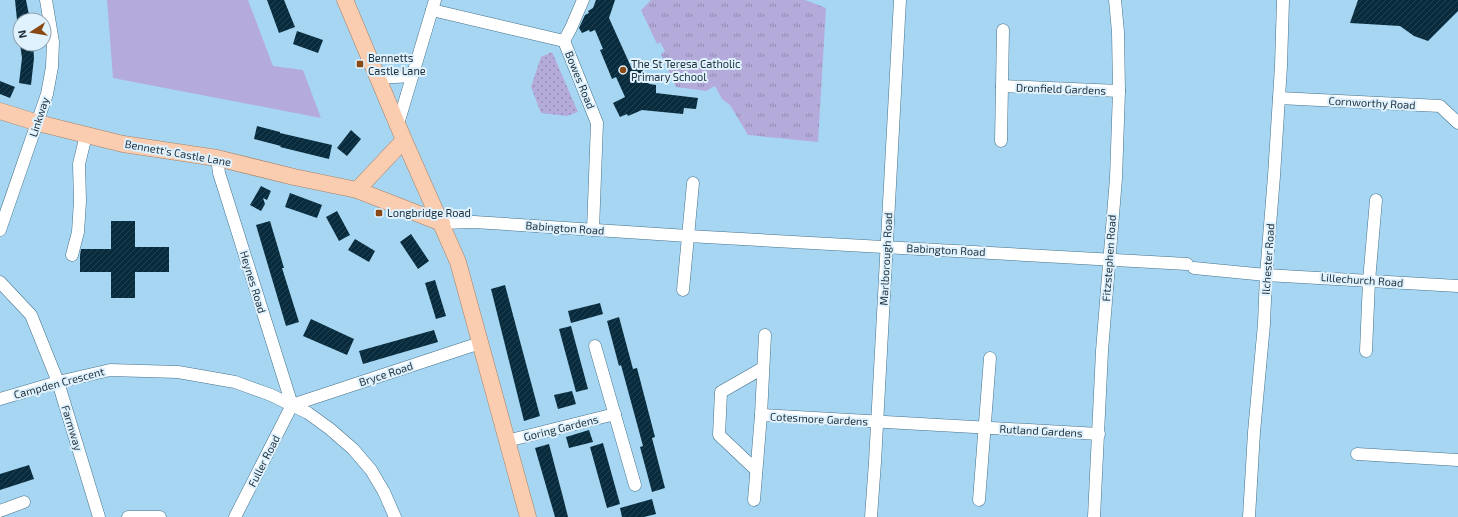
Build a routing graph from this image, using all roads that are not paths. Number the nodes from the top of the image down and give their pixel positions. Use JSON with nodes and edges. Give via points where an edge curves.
{"nodes":[{"id":1,"x":46,"y":0,"type":"edge"},
{"id":2,"x":345,"y":0,"type":"edge"},
{"id":3,"x":583,"y":0,"type":"edge"},
{"id":4,"x":900,"y":0,"type":"edge"},
{"id":5,"x":1115,"y":0,"type":"edge"},
{"id":6,"x":1283,"y":0,"type":"edge"},
{"id":7,"x":433,"y":5,"type":"edge"},
{"id":8,"x":1003,"y":30,"type":"dead end"},
{"id":9,"x":564,"y":41,"type":"junction"},
{"id":10,"x":412,"y":76,"type":"junction"},
{"id":11,"x":378,"y":78,"type":"junction"},
{"id":12,"x":1002,"y":86,"type":"junction"},
{"id":13,"x":1119,"y":91,"type":"junction"},
{"id":14,"x":1279,"y":98,"type":"junction"},
{"id":15,"x":0,"y":111,"type":"edge"},
{"id":16,"x":38,"y":122,"type":"junction"},
{"id":17,"x":1458,"y":123,"type":"edge"},
{"id":18,"x":398,"y":124,"type":"junction"},
{"id":19,"x":86,"y":135,"type":"junction"},
{"id":20,"x":404,"y":140,"type":"junction"},
{"id":21,"x":1001,"y":141,"type":"dead end"},
{"id":22,"x":217,"y":158,"type":"junction"},
{"id":23,"x":693,"y":183,"type":"dead end"},
{"id":24,"x":357,"y":190,"type":"junction"},
{"id":25,"x":1376,"y":200,"type":"dead end"},
{"id":26,"x":442,"y":223,"type":"junction"},
{"id":27,"x":0,"y":230,"type":"edge"},
{"id":28,"x":593,"y":230,"type":"junction"},
{"id":29,"x":688,"y":236,"type":"junction"},
{"id":30,"x":886,"y":247,"type":"junction"},
{"id":31,"x":72,"y":255,"type":"dead end"},
{"id":32,"x":1109,"y":259,"type":"junction"},
{"id":33,"x":1190,"y":266,"type":"joint"},
{"id":34,"x":1266,"y":275,"type":"junction"},
{"id":35,"x":1370,"y":281,"type":"junction"},
{"id":36,"x":0,"y":282,"type":"edge"},
{"id":37,"x":1458,"y":286,"type":"edge"},
{"id":38,"x":683,"y":290,"type":"dead end"},
{"id":39,"x":765,"y":335,"type":"dead end"},
{"id":40,"x":480,"y":343,"type":"junction"},
{"id":41,"x":595,"y":346,"type":"dead end"},
{"id":42,"x":1366,"y":351,"type":"dead end"},
{"id":43,"x":990,"y":358,"type":"dead end"},
{"id":44,"x":763,"y":368,"type":"junction"},
{"id":45,"x":58,"y":382,"type":"junction"},
{"id":46,"x":0,"y":398,"type":"edge"},
{"id":47,"x":292,"y":405,"type":"junction"},
{"id":48,"x":615,"y":414,"type":"junction"},
{"id":49,"x":761,"y":415,"type":"junction"},
{"id":50,"x":878,"y":422,"type":"junction"},
{"id":51,"x":984,"y":428,"type":"junction"},
{"id":52,"x":1098,"y":434,"type":"junction"},
{"id":53,"x":507,"y":441,"type":"junction"},
{"id":54,"x":1357,"y":454,"type":"dead end"},
{"id":55,"x":1458,"y":460,"type":"edge"},
{"id":56,"x":756,"y":470,"type":"junction"},
{"id":57,"x":635,"y":485,"type":"dead end"},
{"id":58,"x":754,"y":500,"type":"dead end"},
{"id":59,"x":979,"y":500,"type":"dead end"},
{"id":60,"x":24,"y":502,"type":"dead end"},
{"id":61,"x":0,"y":511,"type":"edge"},
{"id":62,"x":99,"y":517,"type":"edge"},
{"id":63,"x":128,"y":517,"type":"edge"},
{"id":64,"x":160,"y":517,"type":"edge"},
{"id":65,"x":235,"y":517,"type":"edge"},
{"id":66,"x":395,"y":517,"type":"edge"},
{"id":67,"x":528,"y":517,"type":"edge"},
{"id":68,"x":871,"y":517,"type":"edge"},
{"id":69,"x":1094,"y":517,"type":"edge"},
{"id":70,"x":1249,"y":517,"type":"edge"}],
"edges":[{"from":1,"to":16,"type":"street","name":"Linkway","via":[[53,42],[52,67]]},
{"from":2,"to":11,"type":"main road"},
{"from":3,"to":9,"type":"street"},
{"from":4,"to":30,"type":"street","name":"Marlborough Road"},
{"from":5,"to":13,"type":"street","name":"Fitzstephen Road"},
{"from":6,"to":14,"type":"street","name":"Ilchester Road"},
{"from":7,"to":9,"type":"street","name":"Bowes Road"},
{"from":7,"to":10,"type":"street"},
{"from":8,"to":12,"type":"street","name":"Dronfield Gardens"},
{"from":9,"to":28,"type":"street","name":"Bowes Road","via":[[597,123]]},
{"from":10,"to":11,"type":"street"},
{"from":10,"to":18,"type":"street"},
{"from":11,"to":18,"type":"main road"},
{"from":12,"to":13,"type":"street","name":"Dronfield Gardens"},
{"from":12,"to":21,"type":"street","name":"Dronfield Gardens"},
{"from":13,"to":32,"type":"street","name":"Fitzstephen Road","via":[[1116,178]]},
{"from":14,"to":17,"type":"street","name":"Cornworthy Road","via":[[1440,106]]},
{"from":14,"to":34,"type":"street","name":"Ilchester Road"},
{"from":15,"to":16,"type":"main road","name":"Bennett's Castle Lane"},
{"from":16,"to":19,"type":"main road","name":"Bennett's Castle Lane"},
{"from":16,"to":27,"type":"street","name":"Linkway"},
{"from":18,"to":20,"type":"main road"},
{"from":19,"to":22,"type":"main road","name":"Bennett's Castle Lane","via":[[123,144]]},
{"from":19,"to":31,"type":"street","via":[[79,164],[78,232]]},
{"from":20,"to":24,"type":"main road"},
{"from":20,"to":26,"type":"main road"},
{"from":22,"to":24,"type":"main road","name":"Bennett's Castle Lane"},
{"from":22,"to":47,"type":"street","name":"Heynes Road","via":[[219,174]]},
{"from":23,"to":29,"type":"street"},
{"from":24,"to":26,"type":"main road","name":"Bennett's Castle Lane"},
{"from":25,"to":35,"type":"street"},
{"from":26,"to":28,"type":"street","name":"Babington Road","via":[[474,222]]},
{"from":26,"to":40,"type":"main road","via":[[458,262]]},
{"from":28,"to":29,"type":"street","name":"Babington Road"},
{"from":29,"to":30,"type":"street","name":"Babington Road"},
{"from":29,"to":38,"type":"street"},
{"from":30,"to":32,"type":"street","name":"Babington Road"},
{"from":30,"to":50,"type":"street","name":"Marlborough Road"},
{"from":32,"to":33,"type":"street","name":"Babington Road"},
{"from":32,"to":52,"type":"street","name":"Fitzstephen Road"},
{"from":33,"to":34,"type":"street","name":"Lillechurch Road"},
{"from":34,"to":35,"type":"street","name":"Lillechurch Road"},
{"from":34,"to":70,"type":"street","name":"Ilchester Road"},
{"from":35,"to":37,"type":"street","name":"Lillechurch Road"},
{"from":35,"to":42,"type":"street"},
{"from":36,"to":45,"type":"street","name":"Farmway","via":[[31,316]]},
{"from":39,"to":44,"type":"street","name":"Cotesmore Gardens"},
{"from":40,"to":47,"type":"street","name":"Bryce Road"},
{"from":40,"to":53,"type":"main road"},
{"from":41,"to":48,"type":"street"},
{"from":43,"to":51,"type":"street","name":"Rutland Gardens"},
{"from":44,"to":49,"type":"street","name":"Cotesmore Gardens"},
{"from":44,"to":56,"type":"street","via":[[721,392],[719,434]]},
{"from":45,"to":46,"type":"street","name":"Campden Crescent"},
{"from":45,"to":47,"type":"street","name":"Campden Crescent","via":[[110,370],[178,372],[235,382]]},
{"from":45,"to":62,"type":"street","name":"Farmway"},
{"from":47,"to":65,"type":"street","name":"Fuller Road"},
{"from":47,"to":66,"type":"street","name":"Campden Crescent","via":[[325,425],[353,449],[371,470]]},
{"from":48,"to":53,"type":"street","name":"Goring Gardens"},
{"from":48,"to":57,"type":"street"},
{"from":49,"to":50,"type":"street","name":"Cotesmore Gardens"},
{"from":49,"to":56,"type":"street","name":"Cotesmore Gardens"},
{"from":50,"to":51,"type":"street","name":"Rutland Gardens"},
{"from":50,"to":68,"type":"street","name":"Marlborough Road"},
{"from":51,"to":52,"type":"street","name":"Rutland Gardens"},
{"from":51,"to":59,"type":"street","name":"Rutland Gardens"},
{"from":52,"to":69,"type":"street","name":"Fitzstephen Road"},
{"from":53,"to":67,"type":"main road"},
{"from":54,"to":55,"type":"street"},
{"from":56,"to":58,"type":"street","name":"Cotesmore Gardens"},
{"from":60,"to":61,"type":"street"},
{"from":63,"to":64,"type":"street"}]}
